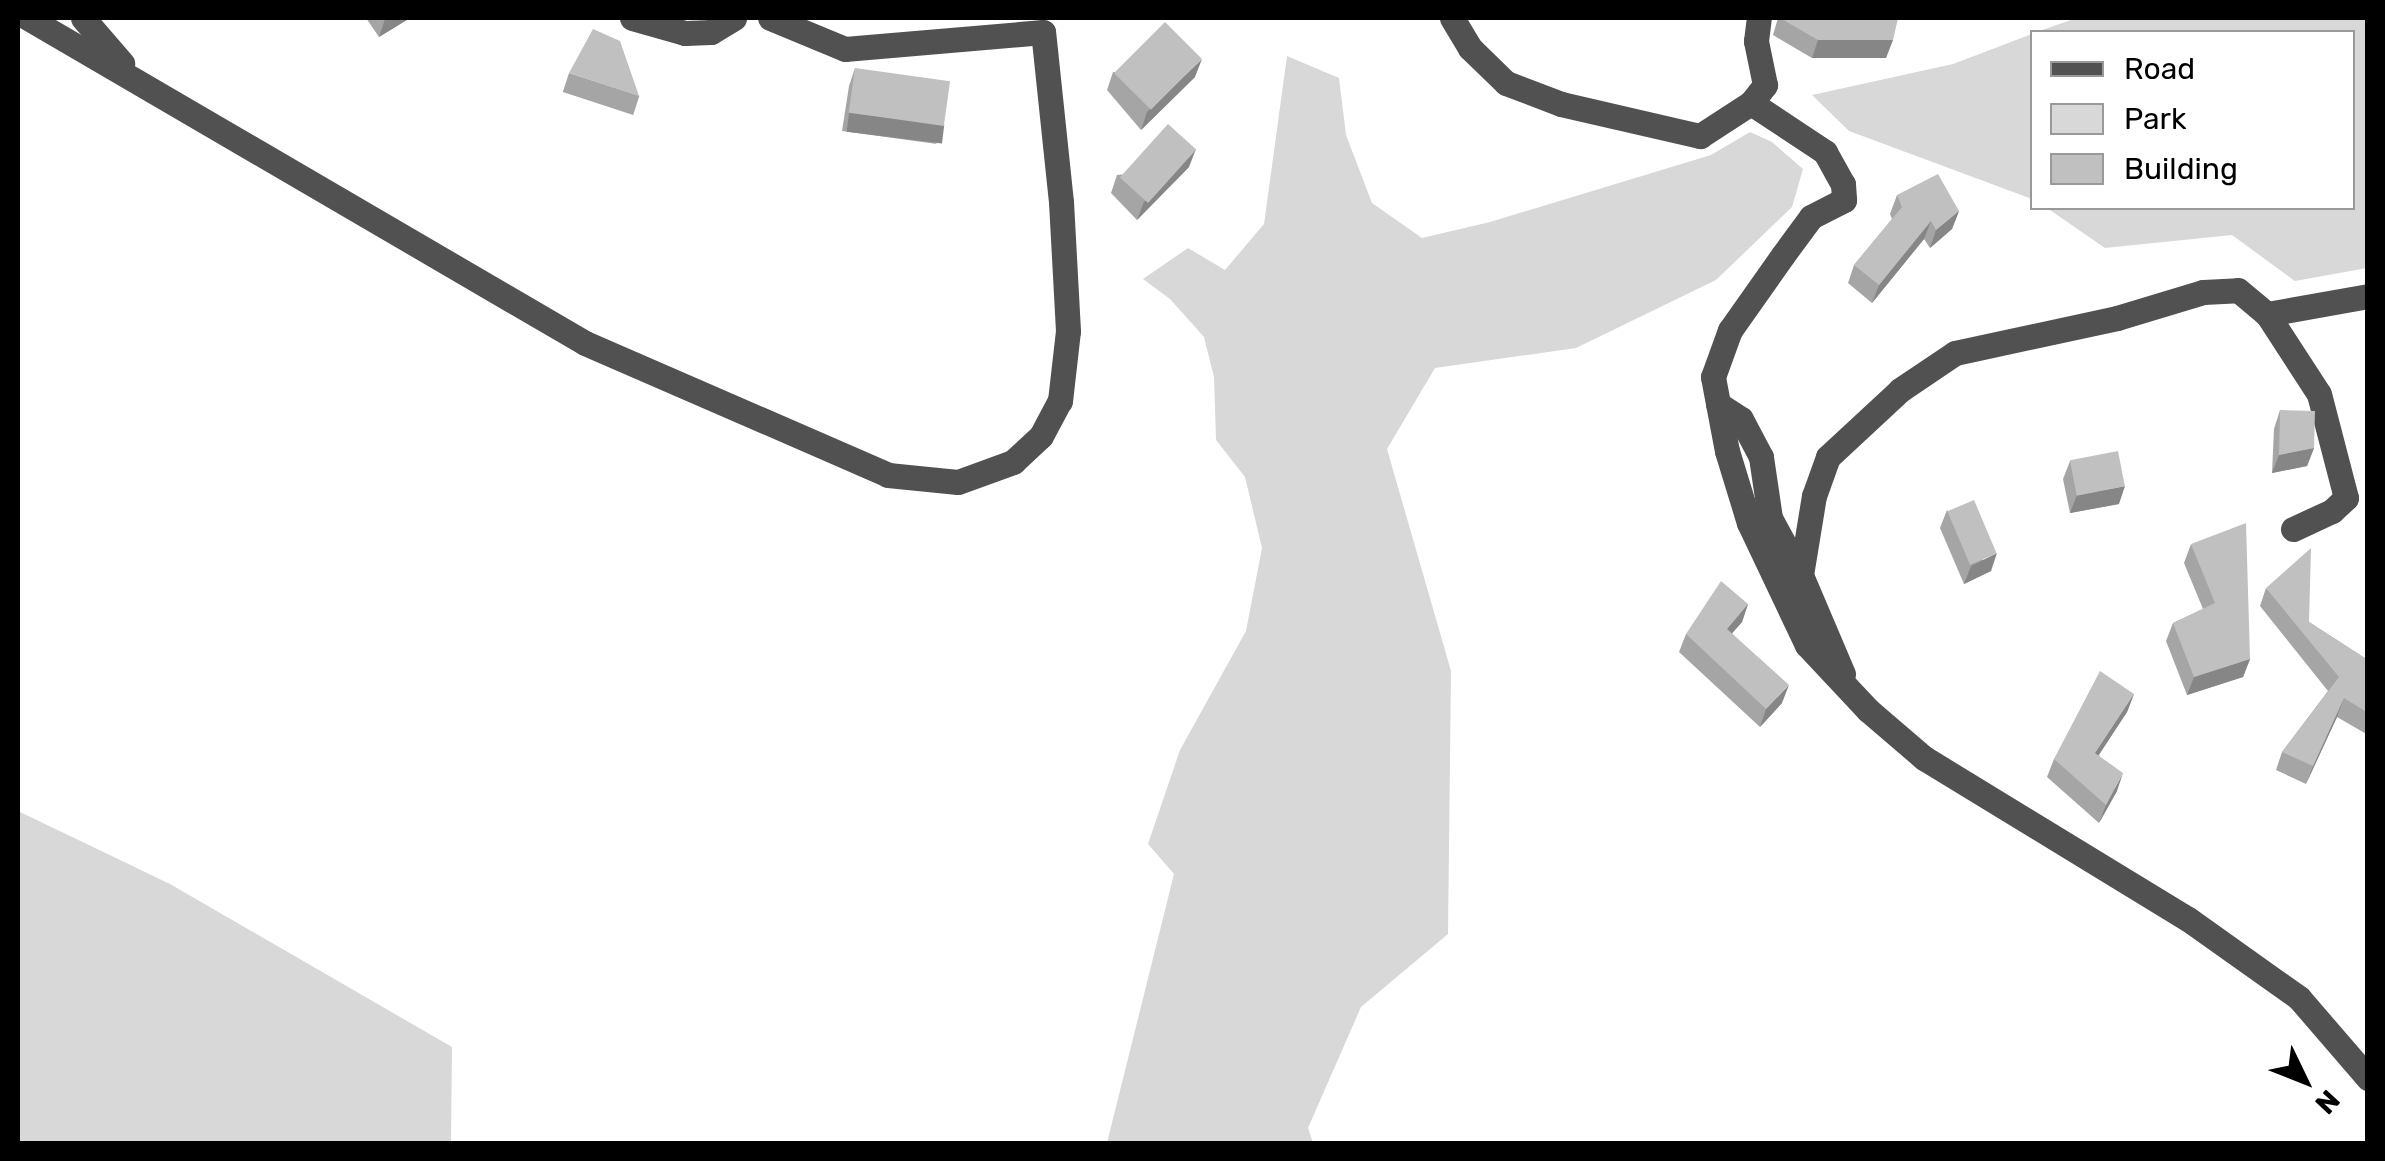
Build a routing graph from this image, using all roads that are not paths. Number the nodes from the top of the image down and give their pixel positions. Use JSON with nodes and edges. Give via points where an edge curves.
{"nodes":[{"id":1,"x":28,"y":18,"type":"edge"},
{"id":2,"x":84,"y":18,"type":"edge"},
{"id":3,"x":632,"y":18,"type":"edge"},
{"id":4,"x":734,"y":18,"type":"edge"},
{"id":5,"x":770,"y":18,"type":"edge"},
{"id":6,"x":1452,"y":18,"type":"edge"},
{"id":7,"x":1759,"y":18,"type":"edge"},
{"id":8,"x":1046,"y":22,"type":"edge"},
{"id":9,"x":135,"y":78,"type":"junction"},
{"id":10,"x":1751,"y":103,"type":"junction"},
{"id":11,"x":2368,"y":296,"type":"edge"},
{"id":12,"x":2267,"y":314,"type":"junction"},
{"id":13,"x":1718,"y":404,"type":"junction"},
{"id":14,"x":2293,"y":529,"type":"dead end"},
{"id":15,"x":1801,"y":575,"type":"junction"},
{"id":16,"x":1851,"y":692,"type":"junction"},
{"id":17,"x":2368,"y":1078,"type":"edge"}],
"edges":[{"from":1,"to":9,"type":"street"},
{"from":2,"to":9,"type":"street"},
{"from":3,"to":4,"type":"street","via":[[685,33],[710,32]]},
{"from":5,"to":8,"type":"street","via":[[844,49]]},
{"from":6,"to":10,"type":"street","via":[[1470,48],[1506,83],[1561,104],[1700,136]]},
{"from":7,"to":10,"type":"street","via":[[1756,41],[1765,84]]},
{"from":8,"to":9,"type":"street","via":[[1068,331],[1060,401],[1042,436],[1014,462],[958,482],[888,475],[585,343]]},
{"from":10,"to":13,"type":"street","via":[[1825,152],[1844,200],[1810,217],[1730,330],[1712,376]]},
{"from":11,"to":12,"type":"street"},
{"from":12,"to":14,"type":"street","via":[[2319,394],[2346,498]]},
{"from":12,"to":15,"type":"street","via":[[2238,290],[2203,292],[1955,353],[1900,390],[1828,456]]},
{"from":13,"to":15,"type":"street","via":[[1741,418],[1761,457],[1770,518]]},
{"from":13,"to":16,"type":"street","via":[[1749,523],[1807,645]]},
{"from":15,"to":16,"type":"street"},
{"from":16,"to":17,"type":"street","via":[[1924,758],[2188,919],[2299,998]]}]}
